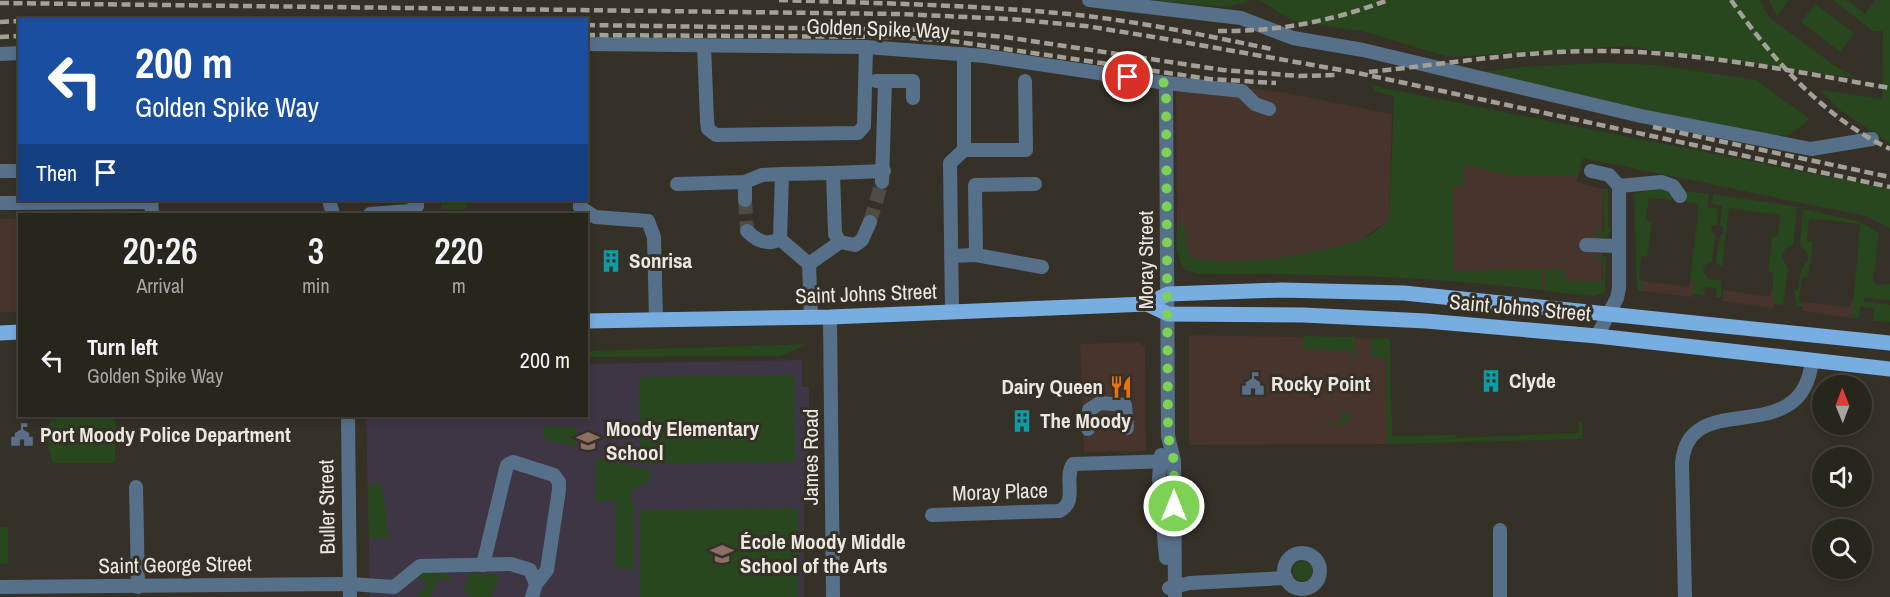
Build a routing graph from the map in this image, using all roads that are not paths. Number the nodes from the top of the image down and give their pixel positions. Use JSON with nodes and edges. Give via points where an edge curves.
{"nodes":[{"id":1,"x":1089,"y":0,"type":"edge"},
{"id":2,"x":588,"y":44,"type":"edge"},
{"id":3,"x":704,"y":46,"type":"junction"},
{"id":4,"x":866,"y":47,"type":"junction"},
{"id":5,"x":18,"y":53,"type":"edge"},
{"id":6,"x":0,"y":54,"type":"edge"},
{"id":7,"x":964,"y":54,"type":"junction"},
{"id":8,"x":865,"y":81,"type":"junction"},
{"id":9,"x":885,"y":81,"type":"junction"},
{"id":10,"x":1025,"y":81,"type":"dead end"},
{"id":11,"x":1166,"y":83,"type":"junction"},
{"id":12,"x":913,"y":98,"type":"dead end"},
{"id":13,"x":1269,"y":109,"type":"dead end"},
{"id":14,"x":1872,"y":139,"type":"dead end"},
{"id":15,"x":964,"y":150,"type":"junction"},
{"id":16,"x":0,"y":171,"type":"edge"},
{"id":17,"x":18,"y":171,"type":"edge"},
{"id":18,"x":1591,"y":171,"type":"dead end"},
{"id":19,"x":833,"y":173,"type":"junction"},
{"id":20,"x":783,"y":174,"type":"junction"},
{"id":21,"x":745,"y":182,"type":"junction"},
{"id":22,"x":677,"y":184,"type":"dead end"},
{"id":23,"x":1035,"y":184,"type":"dead end"},
{"id":24,"x":1619,"y":186,"type":"junction"},
{"id":25,"x":1680,"y":196,"type":"dead end"},
{"id":26,"x":745,"y":200,"type":"tunnel mouth"},
{"id":27,"x":49,"y":201,"type":"edge"},
{"id":28,"x":0,"y":203,"type":"edge"},
{"id":29,"x":152,"y":205,"type":"edge"},
{"id":30,"x":578,"y":207,"type":"edge"},
{"id":31,"x":412,"y":208,"type":"edge"},
{"id":32,"x":377,"y":213,"type":"edge"},
{"id":33,"x":870,"y":222,"type":"tunnel mouth"},
{"id":34,"x":747,"y":231,"type":"dead end"},
{"id":35,"x":780,"y":239,"type":"junction"},
{"id":36,"x":840,"y":242,"type":"junction"},
{"id":37,"x":1586,"y":246,"type":"dead end"},
{"id":38,"x":1619,"y":246,"type":"junction"},
{"id":39,"x":976,"y":255,"type":"junction"},
{"id":40,"x":951,"y":256,"type":"junction"},
{"id":41,"x":809,"y":264,"type":"junction"},
{"id":42,"x":1042,"y":267,"type":"dead end"},
{"id":43,"x":1168,"y":294,"type":"junction"},
{"id":44,"x":1148,"y":304,"type":"junction"},
{"id":45,"x":951,"y":312,"type":"junction"},
{"id":46,"x":1168,"y":314,"type":"junction"},
{"id":47,"x":1609,"y":314,"type":"junction"},
{"id":48,"x":811,"y":317,"type":"junction"},
{"id":49,"x":830,"y":317,"type":"junction"},
{"id":50,"x":656,"y":320,"type":"junction"},
{"id":51,"x":588,"y":321,"type":"edge"},
{"id":52,"x":18,"y":332,"type":"edge"},
{"id":53,"x":0,"y":333,"type":"edge"},
{"id":54,"x":1598,"y":336,"type":"junction"},
{"id":55,"x":1890,"y":343,"type":"edge"},
{"id":56,"x":1812,"y":360,"type":"junction"},
{"id":57,"x":1890,"y":369,"type":"edge"},
{"id":58,"x":348,"y":417,"type":"edge"},
{"id":59,"x":1127,"y":428,"type":"dead end"},
{"id":60,"x":1088,"y":429,"type":"dead end"},
{"id":61,"x":1168,"y":436,"type":"junction"},
{"id":62,"x":1159,"y":461,"type":"junction"},
{"id":63,"x":1174,"y":461,"type":"junction"},
{"id":64,"x":136,"y":487,"type":"dead end"},
{"id":65,"x":932,"y":515,"type":"dead end"},
{"id":66,"x":1500,"y":530,"type":"dead end"},
{"id":67,"x":483,"y":565,"type":"junction"},
{"id":68,"x":1286,"y":578,"type":"dead end"},
{"id":69,"x":138,"y":586,"type":"junction"},
{"id":70,"x":0,"y":587,"type":"edge"},
{"id":71,"x":534,"y":590,"type":"edge"},
{"id":72,"x":350,"y":591,"type":"edge"},
{"id":73,"x":379,"y":592,"type":"edge"},
{"id":74,"x":1171,"y":592,"type":"edge"},
{"id":75,"x":833,"y":597,"type":"edge"},
{"id":76,"x":1500,"y":597,"type":"edge"},
{"id":77,"x":1685,"y":597,"type":"edge"}],
"edges":[{"from":1,"to":14,"type":"street","via":[[1240,18],[1293,38],[1363,50],[1641,116],[1811,149]]},
{"from":2,"to":3,"type":"street","name":"Golden Spike Way"},
{"from":3,"to":4,"type":"street","name":"Golden Spike Way"},
{"from":3,"to":8,"type":"street","via":[[708,129],[716,135],[858,133],[864,126]]},
{"from":4,"to":7,"type":"street","name":"Golden Spike Way"},
{"from":4,"to":8,"type":"street"},
{"from":5,"to":6,"type":"street"},
{"from":7,"to":11,"type":"street","name":"Golden Spike Way"},
{"from":7,"to":15,"type":"street"},
{"from":8,"to":9,"type":"street"},
{"from":9,"to":12,"type":"street","via":[[913,81]]},
{"from":9,"to":19,"type":"street","via":[[883,177]]},
{"from":10,"to":15,"type":"street","via":[[1026,150]]},
{"from":11,"to":13,"type":"street","name":"Golden Spike Way","via":[[1242,91],[1255,104]]},
{"from":11,"to":43,"type":"street","name":"Moray Street"},
{"from":15,"to":40,"type":"street","via":[[950,163]]},
{"from":16,"to":17,"type":"street"},
{"from":18,"to":24,"type":"street","via":[[1609,176]]},
{"from":19,"to":20,"type":"street"},
{"from":19,"to":36,"type":"street","via":[[835,234]]},
{"from":20,"to":21,"type":"street","via":[[762,175]]},
{"from":20,"to":35,"type":"street"},
{"from":21,"to":22,"type":"street"},
{"from":21,"to":26,"type":"street"},
{"from":23,"to":39,"type":"street","via":[[975,185]]},
{"from":24,"to":25,"type":"street","via":[[1662,182],[1673,186]]},
{"from":24,"to":38,"type":"street"},
{"from":27,"to":28,"type":"street"},
{"from":27,"to":29,"type":"street"},
{"from":30,"to":50,"type":"street","via":[[595,217],[648,221],[654,237]]},
{"from":31,"to":32,"type":"street"},
{"from":33,"to":36,"type":"street","via":[[862,240],[855,245]]},
{"from":34,"to":35,"type":"street","via":[[764,243]]},
{"from":35,"to":41,"type":"street"},
{"from":36,"to":41,"type":"street"},
{"from":37,"to":38,"type":"street"},
{"from":38,"to":47,"type":"street","via":[[1619,288]]},
{"from":39,"to":40,"type":"street"},
{"from":39,"to":42,"type":"street"},
{"from":40,"to":45,"type":"street"},
{"from":41,"to":48,"type":"street"},
{"from":43,"to":44,"type":"main road","name":"Saint Johns Street"},
{"from":43,"to":46,"type":"street","name":"Moray Street"},
{"from":43,"to":47,"type":"main road","name":"Saint Johns Street","via":[[1282,290],[1404,293]]},
{"from":44,"to":45,"type":"main road","name":"Saint Johns Street"},
{"from":44,"to":46,"type":"main road","name":"Saint Johns Street"},
{"from":45,"to":49,"type":"main road","name":"Saint Johns Street"},
{"from":46,"to":54,"type":"main road","name":"Saint Johns Street","via":[[1364,317]]},
{"from":46,"to":61,"type":"street","name":"Moray Street"},
{"from":47,"to":54,"type":"street"},
{"from":47,"to":55,"type":"main road","name":"Saint Johns Street"},
{"from":48,"to":49,"type":"main road","name":"Saint Johns Street"},
{"from":48,"to":50,"type":"main road","name":"Saint Johns Street"},
{"from":49,"to":75,"type":"street","name":"James Road"},
{"from":50,"to":51,"type":"main road","name":"Saint Johns Street"},
{"from":52,"to":53,"type":"main road"},
{"from":54,"to":56,"type":"main road","name":"Saint Johns Street"},
{"from":56,"to":57,"type":"main road","name":"Saint Johns Street"},
{"from":56,"to":77,"type":"street","via":[[1809,382],[1786,405],[1761,415],[1712,423],[1689,436],[1682,464]]},
{"from":58,"to":72,"type":"street","name":"Buller Street"},
{"from":59,"to":60,"type":"street","via":[[1125,405],[1100,402],[1089,410]]},
{"from":61,"to":62,"type":"street","name":"Moray Street"},
{"from":61,"to":63,"type":"street","name":"Moray Street"},
{"from":62,"to":63,"type":"street","name":"Moray Place"},
{"from":62,"to":65,"type":"street","name":"Moray Place","via":[[1073,464],[1069,501],[1059,511]]},
{"from":62,"to":74,"type":"street","name":"Moray Street"},
{"from":63,"to":74,"type":"street","name":"Moray Street"},
{"from":64,"to":69,"type":"street"},
{"from":66,"to":76,"type":"street"},
{"from":67,"to":71,"type":"street","via":[[522,566],[530,570]]},
{"from":67,"to":71,"type":"street","via":[[507,465],[513,462],[554,475],[559,490],[547,570]]},
{"from":67,"to":73,"type":"street","via":[[420,567],[397,586]]},
{"from":68,"to":74,"type":"street","via":[[1190,583]]},
{"from":69,"to":70,"type":"street","name":"Saint George Street"},
{"from":69,"to":72,"type":"street","name":"Saint George Street"},
{"from":72,"to":73,"type":"street","name":"Saint George Street"}]}
